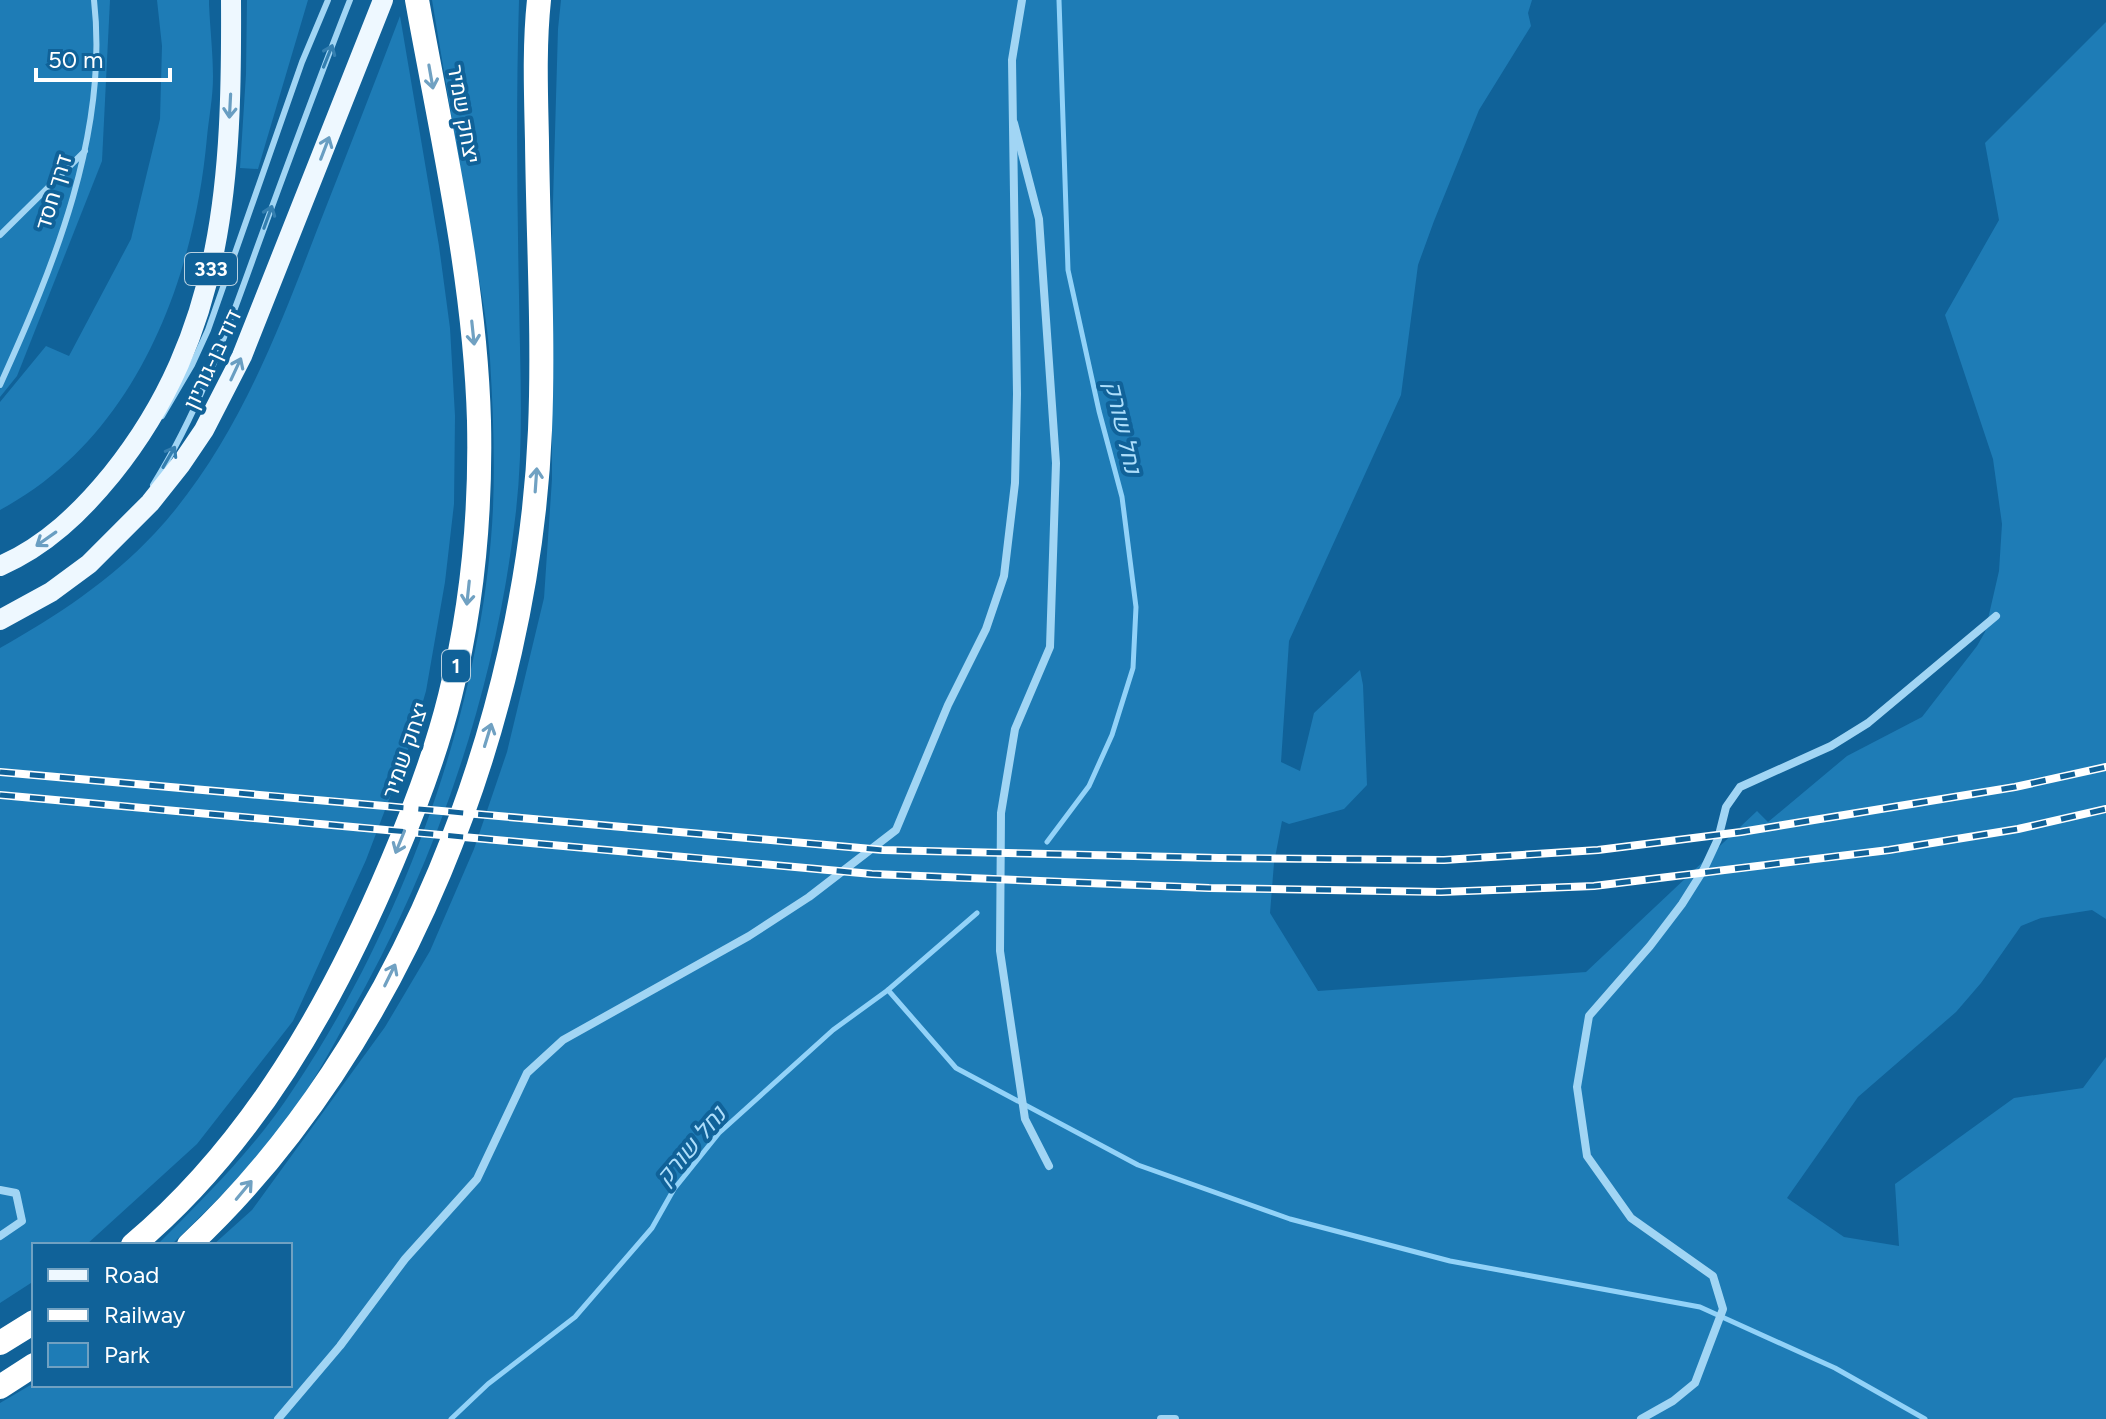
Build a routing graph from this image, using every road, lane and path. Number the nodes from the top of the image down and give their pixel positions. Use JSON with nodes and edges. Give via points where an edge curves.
{"nodes":[{"id":1,"x":94,"y":0,"type":"edge"},
{"id":2,"x":231,"y":0,"type":"edge"},
{"id":3,"x":328,"y":0,"type":"edge"},
{"id":4,"x":350,"y":0,"type":"edge"},
{"id":5,"x":383,"y":0,"type":"edge"},
{"id":6,"x":417,"y":0,"type":"edge"},
{"id":7,"x":539,"y":0,"type":"edge"},
{"id":8,"x":1022,"y":0,"type":"edge"},
{"id":9,"x":1011,"y":109,"type":"junction"},
{"id":10,"x":85,"y":151,"type":"junction"},
{"id":11,"x":0,"y":235,"type":"edge"},
{"id":12,"x":0,"y":385,"type":"edge"},
{"id":13,"x":86,"y":506,"type":"junction"},
{"id":14,"x":89,"y":564,"type":"junction"},
{"id":15,"x":0,"y":566,"type":"edge"},
{"id":16,"x":1996,"y":616,"type":"dead end"},
{"id":17,"x":0,"y":620,"type":"edge"},
{"id":18,"x":1049,"y":1166,"type":"dead end"},
{"id":19,"x":0,"y":1190,"type":"edge"},
{"id":20,"x":0,"y":1236,"type":"edge"},
{"id":21,"x":135,"y":1243,"type":"edge"},
{"id":22,"x":191,"y":1243,"type":"edge"},
{"id":23,"x":32,"y":1323,"type":"edge"},
{"id":24,"x":0,"y":1343,"type":"edge"},
{"id":25,"x":32,"y":1366,"type":"edge"},
{"id":26,"x":0,"y":1387,"type":"edge"},
{"id":27,"x":278,"y":1419,"type":"edge"},
{"id":28,"x":1161,"y":1419,"type":"edge"},
{"id":29,"x":1175,"y":1419,"type":"edge"},
{"id":30,"x":1641,"y":1419,"type":"edge"}],
"edges":[{"from":1,"to":10,"type":"lane","name":"דרך חסד","via":[[95,90]]},
{"from":2,"to":13,"type":"main road","name":"דוד בן-גוריון","number":"333","one_way":true,"via":[[228,156],[208,284],[180,366],[157,410]]},
{"from":3,"to":13,"type":"lane","via":[[192,365],[142,445]]},
{"from":14,"to":4,"type":"lane","one_way":true,"via":[[154,483],[185,430]]},
{"from":14,"to":5,"type":"main road","name":"דוד בן-גוריון","number":"333","one_way":true,"via":[[150,503],[204,430],[242,356]]},
{"from":6,"to":21,"type":"highway","name":"יצחק שמיר","number":"1","one_way":true,"via":[[469,289],[478,394],[473,550],[451,695],[401,842],[318,1015],[244,1127],[186,1196]]},
{"from":22,"to":7,"type":"highway","number":"1","one_way":true,"via":[[229,1208],[287,1139],[382,992],[451,842],[506,671],[527,567],[540,430]]},
{"from":8,"to":9,"type":"street"},
{"from":9,"to":18,"type":"street","via":[[1039,219],[1056,463],[1050,647],[1015,729],[1001,813],[1000,951],[1025,1119]]},
{"from":9,"to":27,"type":"street","via":[[1016,424],[1004,576],[986,629],[896,830],[809,897],[563,1040],[527,1073],[477,1179],[405,1259]]},
{"from":10,"to":11,"type":"lane"},
{"from":10,"to":12,"type":"lane","name":"דרך חסד","via":[[26,328]]},
{"from":13,"to":15,"type":"main road","name":"דוד בן-גוריון","number":"333","one_way":true,"via":[[55,533]]},
{"from":14,"to":17,"type":"main road","name":"דוד בן-גוריון","number":"333"},
{"from":16,"to":30,"type":"street","via":[[1868,723],[1831,746],[1740,787],[1726,807],[1704,869],[1682,904],[1589,1016],[1577,1087],[1587,1156],[1631,1218],[1713,1276],[1723,1309],[1695,1383]]},
{"from":19,"to":20,"type":"street","via":[[16,1193],[22,1221]]},
{"from":23,"to":24,"type":"highway"},
{"from":25,"to":26,"type":"highway"},
{"from":28,"to":29,"type":"street"}]}
